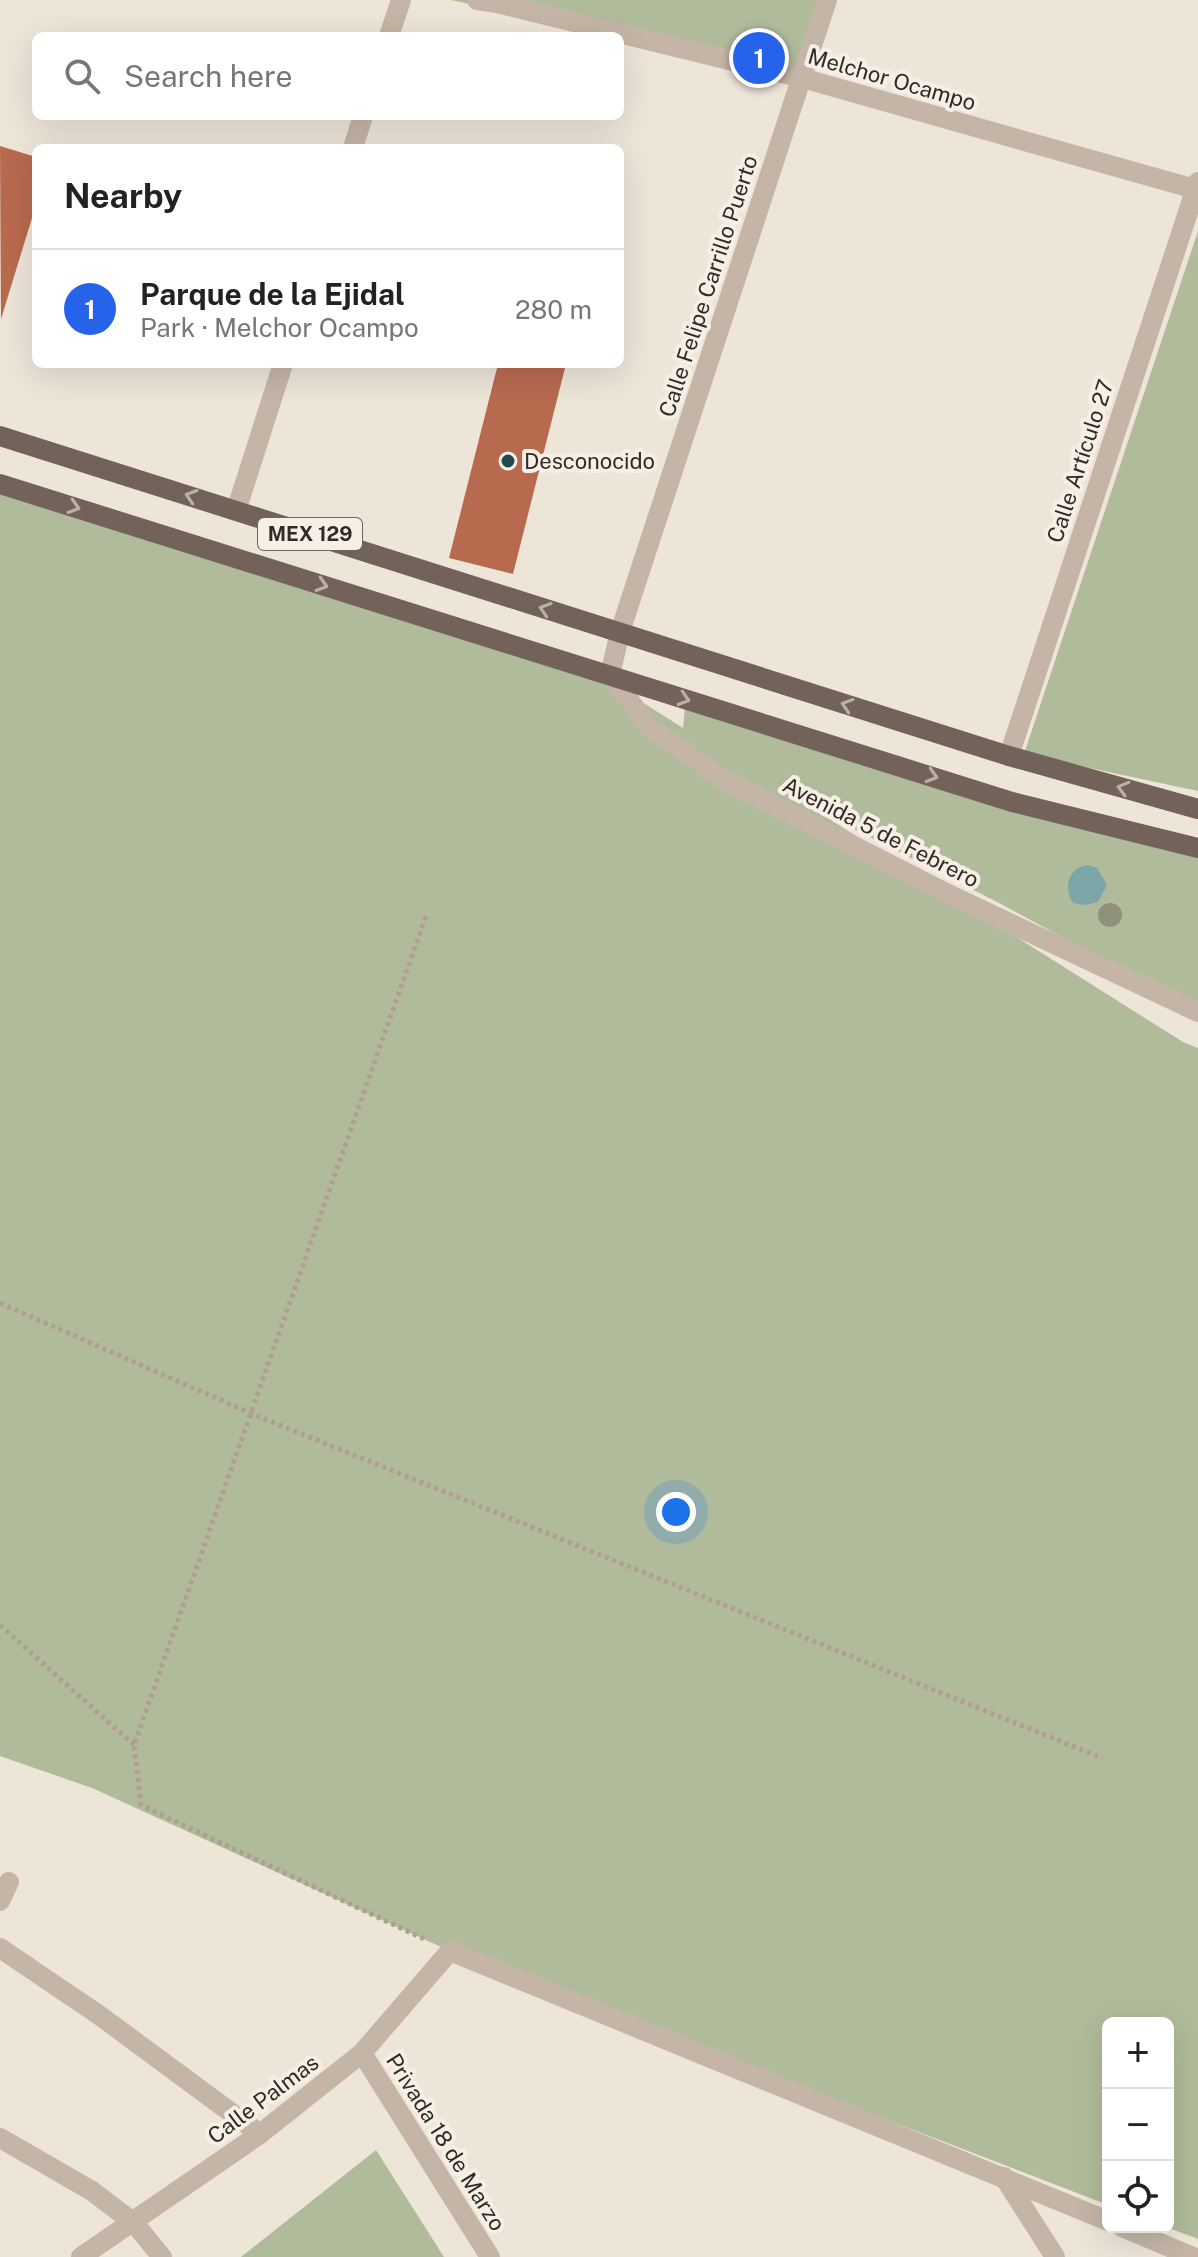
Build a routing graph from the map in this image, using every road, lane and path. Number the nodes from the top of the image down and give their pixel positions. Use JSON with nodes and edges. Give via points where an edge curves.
{"nodes":[{"id":1,"x":401,"y":0,"type":"edge"},
{"id":2,"x":477,"y":0,"type":"edge"},
{"id":3,"x":827,"y":0,"type":"edge"},
{"id":4,"x":390,"y":32,"type":"edge"},
{"id":5,"x":615,"y":32,"type":"edge"},
{"id":6,"x":624,"y":34,"type":"edge"},
{"id":7,"x":802,"y":78,"type":"junction"},
{"id":8,"x":362,"y":120,"type":"edge"},
{"id":9,"x":354,"y":144,"type":"edge"},
{"id":10,"x":1197,"y":187,"type":"edge"},
{"id":11,"x":282,"y":368,"type":"edge"},
{"id":12,"x":0,"y":436,"type":"edge"},
{"id":13,"x":0,"y":484,"type":"edge"},
{"id":14,"x":236,"y":511,"type":"junction"},
{"id":15,"x":620,"y":632,"type":"junction"},
{"id":16,"x":610,"y":675,"type":"junction"},
{"id":17,"x":1009,"y":756,"type":"junction"},
{"id":18,"x":1198,"y":809,"type":"edge"},
{"id":19,"x":1198,"y":848,"type":"edge"},
{"id":20,"x":427,"y":913,"type":"dead end"},
{"id":21,"x":1198,"y":1012,"type":"edge"},
{"id":22,"x":0,"y":1303,"type":"edge"},
{"id":23,"x":250,"y":1413,"type":"junction"},
{"id":24,"x":0,"y":1625,"type":"edge"},
{"id":25,"x":134,"y":1745,"type":"junction"},
{"id":26,"x":1102,"y":1758,"type":"dead end"},
{"id":27,"x":0,"y":1948,"type":"edge"},
{"id":28,"x":450,"y":1951,"type":"junction"},
{"id":29,"x":362,"y":2053,"type":"junction"},
{"id":30,"x":260,"y":2134,"type":"junction"},
{"id":31,"x":0,"y":2138,"type":"edge"},
{"id":32,"x":1004,"y":2177,"type":"junction"},
{"id":33,"x":1102,"y":2218,"type":"edge"},
{"id":34,"x":134,"y":2223,"type":"junction"},
{"id":35,"x":1136,"y":2233,"type":"edge"},
{"id":36,"x":81,"y":2257,"type":"edge"},
{"id":37,"x":162,"y":2257,"type":"edge"},
{"id":38,"x":490,"y":2257,"type":"edge"},
{"id":39,"x":1055,"y":2257,"type":"edge"},
{"id":40,"x":1193,"y":2257,"type":"edge"}],
"edges":[{"from":1,"to":4,"type":"street"},
{"from":2,"to":5,"type":"street","name":"Melchor Ocampo"},
{"from":3,"to":7,"type":"street","name":"Calle Felipe Carrillo Puerto"},
{"from":6,"to":7,"type":"street","name":"Melchor Ocampo"},
{"from":7,"to":10,"type":"street","name":"Melchor Ocampo"},
{"from":7,"to":15,"type":"street","name":"Calle Felipe Carrillo Puerto"},
{"from":8,"to":9,"type":"street"},
{"from":10,"to":17,"type":"street","name":"Calle Artículo 27"},
{"from":11,"to":14,"type":"street"},
{"from":14,"to":12,"type":"main road","number":"MEX 129","one_way":true},
{"from":13,"to":16,"type":"main road","number":"MEX 129","one_way":true},
{"from":15,"to":14,"type":"main road","number":"MEX 129","one_way":true},
{"from":15,"to":16,"type":"street"},
{"from":17,"to":15,"type":"main road","number":"MEX 129","one_way":true},
{"from":16,"to":19,"type":"main road","number":"MEX 129","one_way":true,"via":[[1012,802]]},
{"from":16,"to":21,"type":"street","name":"Avenida 5 de Febrero","via":[[650,728],[726,781]]},
{"from":18,"to":17,"type":"main road","number":"MEX 129","one_way":true},
{"from":20,"to":23,"type":"path"},
{"from":22,"to":23,"type":"path"},
{"from":23,"to":25,"type":"path"},
{"from":23,"to":26,"type":"path"},
{"from":24,"to":25,"type":"path"},
{"from":25,"to":28,"type":"path","via":[[141,1805]]},
{"from":27,"to":30,"type":"street"},
{"from":28,"to":29,"type":"street","name":"Calle Palmas"},
{"from":28,"to":32,"type":"street"},
{"from":29,"to":30,"type":"street","name":"Calle Palmas"},
{"from":29,"to":38,"type":"street","name":"Privada 18 de Marzo"},
{"from":30,"to":34,"type":"street","name":"Calle Palmas"},
{"from":31,"to":34,"type":"street","via":[[92,2191]]},
{"from":32,"to":33,"type":"street"},
{"from":32,"to":39,"type":"street"},
{"from":34,"to":36,"type":"street","name":"Calle Palmas"},
{"from":34,"to":37,"type":"street"},
{"from":35,"to":40,"type":"street"}]}
